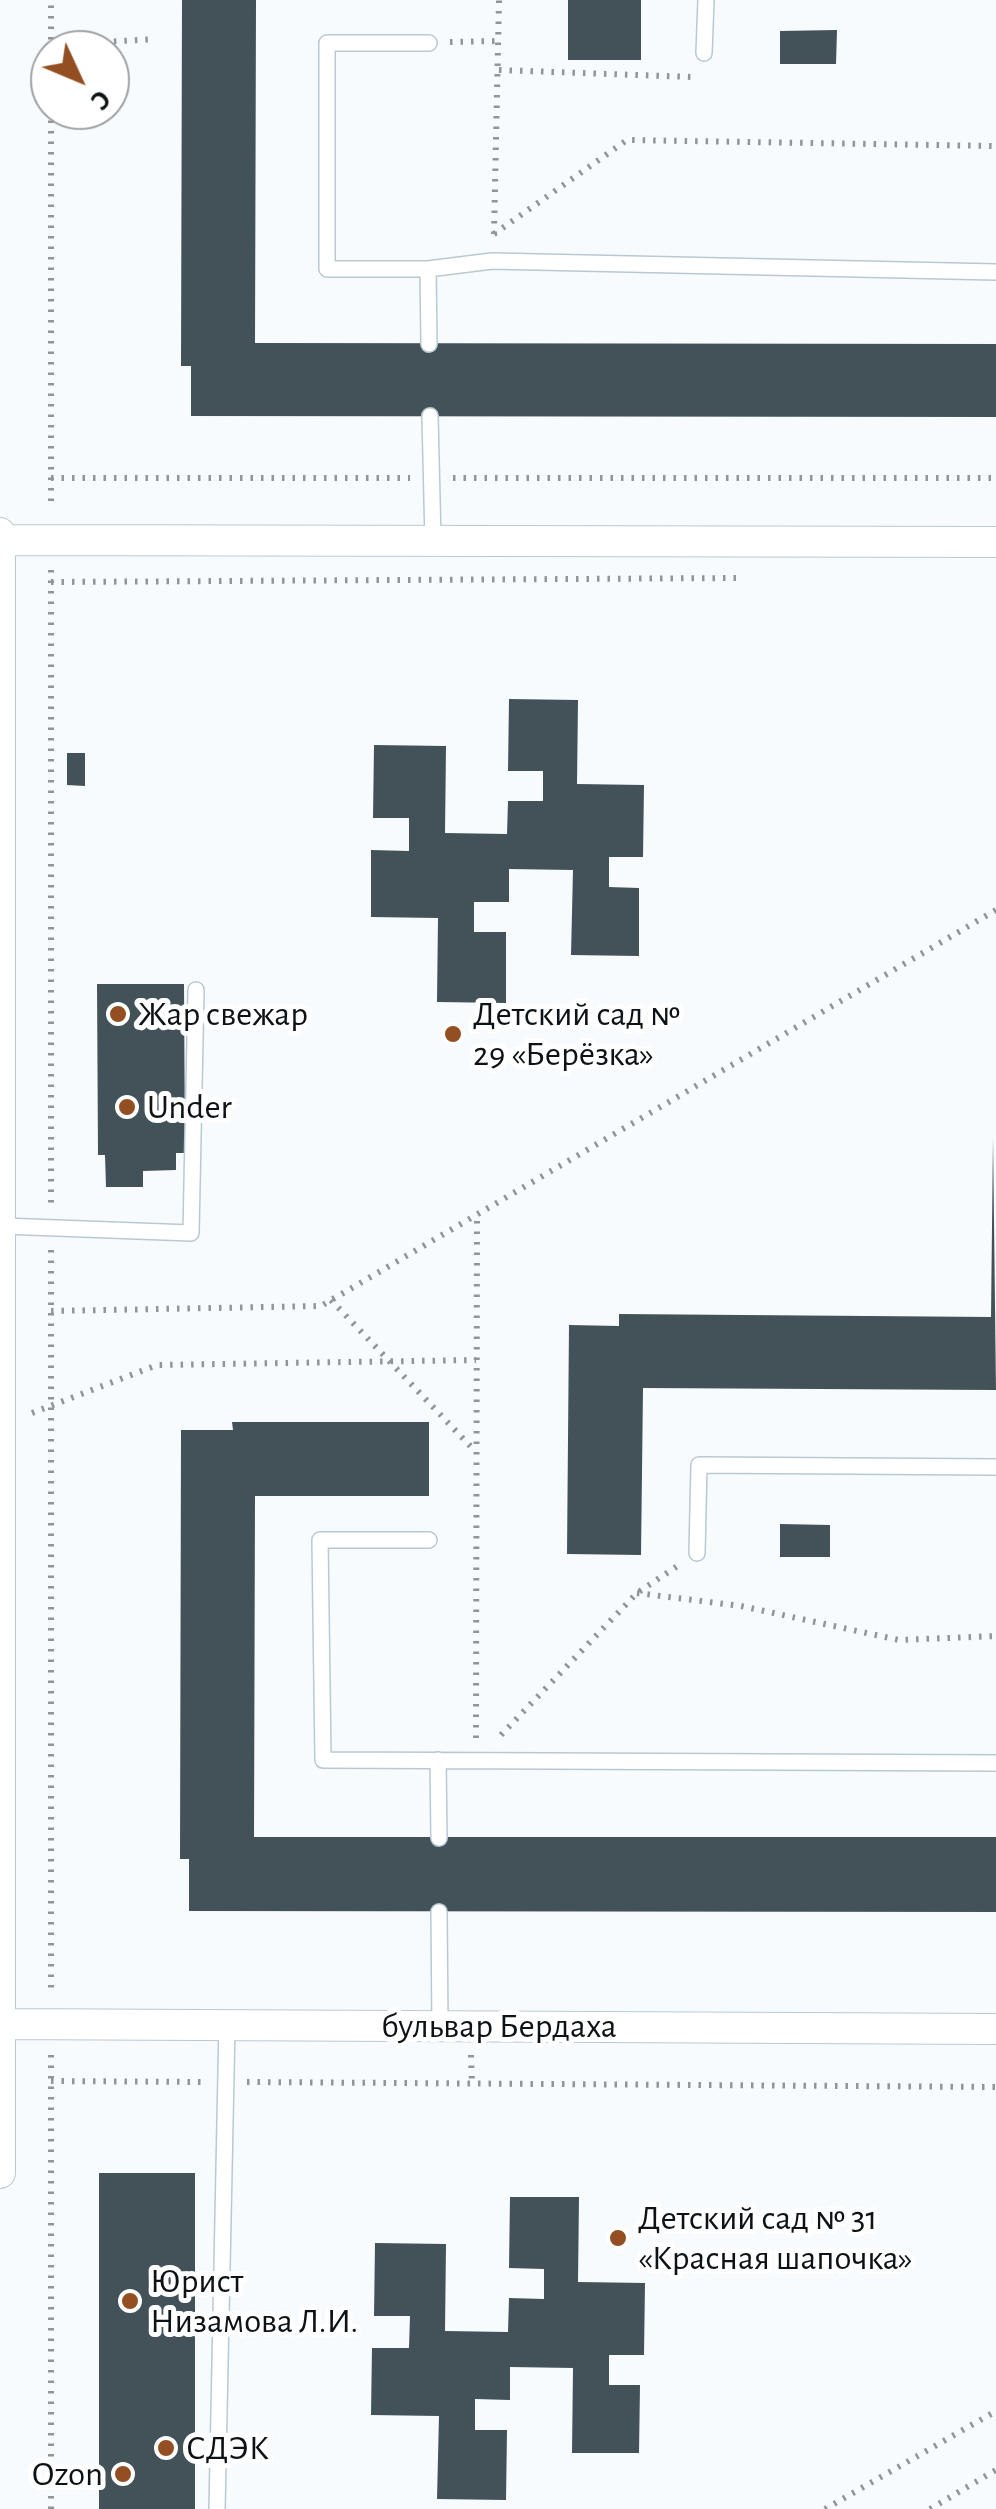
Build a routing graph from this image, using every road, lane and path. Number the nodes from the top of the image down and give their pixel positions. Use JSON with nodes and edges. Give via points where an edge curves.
{"nodes":[{"id":1,"x":51,"y":0,"type":"edge"},
{"id":2,"x":499,"y":0,"type":"edge"},
{"id":3,"x":706,"y":0,"type":"edge"},
{"id":4,"x":51,"y":30,"type":"edge"},
{"id":5,"x":154,"y":39,"type":"dead end"},
{"id":6,"x":130,"y":41,"type":"edge"},
{"id":7,"x":499,"y":41,"type":"junction"},
{"id":8,"x":428,"y":43,"type":"joint"},
{"id":9,"x":704,"y":53,"type":"joint"},
{"id":10,"x":499,"y":70,"type":"junction"},
{"id":11,"x":51,"y":130,"type":"edge"},
{"id":12,"x":996,"y":146,"type":"edge"},
{"id":13,"x":494,"y":234,"type":"junction"},
{"id":14,"x":492,"y":262,"type":"junction"},
{"id":15,"x":428,"y":269,"type":"junction"},
{"id":16,"x":996,"y":272,"type":"edge"},
{"id":17,"x":429,"y":344,"type":"dead end"},
{"id":18,"x":430,"y":416,"type":"dead end"},
{"id":19,"x":51,"y":478,"type":"junction"},
{"id":20,"x":432,"y":478,"type":"junction"},
{"id":21,"x":996,"y":478,"type":"edge"},
{"id":22,"x":2,"y":537,"type":"edge"},
{"id":23,"x":51,"y":540,"type":"junction"},
{"id":24,"x":432,"y":542,"type":"junction"},
{"id":25,"x":996,"y":542,"type":"edge"},
{"id":26,"x":760,"y":578,"type":"dead end"},
{"id":27,"x":51,"y":582,"type":"junction"},
{"id":28,"x":996,"y":910,"type":"edge"},
{"id":29,"x":196,"y":990,"type":"dead end"},
{"id":30,"x":478,"y":1215,"type":"junction"},
{"id":31,"x":2,"y":1226,"type":"junction"},
{"id":32,"x":51,"y":1228,"type":"junction"},
{"id":33,"x":331,"y":1300,"type":"junction"},
{"id":34,"x":51,"y":1311,"type":"junction"},
{"id":35,"x":476,"y":1360,"type":"junction"},
{"id":36,"x":391,"y":1362,"type":"junction"},
{"id":37,"x":51,"y":1406,"type":"junction"},
{"id":38,"x":476,"y":1452,"type":"junction"},
{"id":39,"x":996,"y":1467,"type":"edge"},
{"id":40,"x":429,"y":1540,"type":"dead end"},
{"id":41,"x":697,"y":1553,"type":"joint"},
{"id":42,"x":637,"y":1593,"type":"junction"},
{"id":43,"x":996,"y":1636,"type":"edge"},
{"id":44,"x":438,"y":1760,"type":"junction"},
{"id":45,"x":476,"y":1761,"type":"junction"},
{"id":46,"x":996,"y":1763,"type":"edge"},
{"id":47,"x":439,"y":1838,"type":"dead end"},
{"id":48,"x":440,"y":1912,"type":"dead end"},
{"id":49,"x":2,"y":2024,"type":"edge"},
{"id":50,"x":51,"y":2024,"type":"junction"},
{"id":51,"x":227,"y":2025,"type":"junction"},
{"id":52,"x":440,"y":2026,"type":"junction"},
{"id":53,"x":996,"y":2029,"type":"edge"},
{"id":54,"x":51,"y":2081,"type":"junction"},
{"id":55,"x":226,"y":2082,"type":"junction"},
{"id":56,"x":996,"y":2087,"type":"edge"},
{"id":57,"x":0,"y":2173,"type":"edge"},
{"id":58,"x":996,"y":2412,"type":"edge"},
{"id":59,"x":996,"y":2470,"type":"edge"},
{"id":60,"x":51,"y":2509,"type":"edge"},
{"id":61,"x":217,"y":2509,"type":"edge"},
{"id":62,"x":825,"y":2509,"type":"edge"},
{"id":63,"x":930,"y":2509,"type":"edge"}],
"edges":[{"from":1,"to":4,"type":"path"},
{"from":2,"to":7,"type":"path"},
{"from":3,"to":9,"type":"lane"},
{"from":5,"to":6,"type":"path"},
{"from":7,"to":8,"type":"path"},
{"from":7,"to":10,"type":"path"},
{"from":8,"to":15,"type":"lane","via":[[327,44],[327,269]]},
{"from":9,"to":10,"type":"path","via":[[704,77]]},
{"from":10,"to":13,"type":"path"},
{"from":11,"to":19,"type":"path"},
{"from":12,"to":13,"type":"path","via":[[626,140]]},
{"from":13,"to":14,"type":"path"},
{"from":14,"to":15,"type":"lane"},
{"from":14,"to":16,"type":"lane"},
{"from":15,"to":17,"type":"lane"},
{"from":18,"to":20,"type":"lane"},
{"from":19,"to":20,"type":"path"},
{"from":19,"to":23,"type":"path"},
{"from":20,"to":21,"type":"path"},
{"from":20,"to":24,"type":"lane"},
{"from":22,"to":23,"type":"street"},
{"from":22,"to":31,"type":"street"},
{"from":23,"to":24,"type":"street"},
{"from":23,"to":27,"type":"path"},
{"from":24,"to":25,"type":"street"},
{"from":26,"to":27,"type":"path"},
{"from":27,"to":32,"type":"path"},
{"from":28,"to":30,"type":"path"},
{"from":29,"to":32,"type":"lane","via":[[191,1232]]},
{"from":30,"to":33,"type":"path"},
{"from":30,"to":35,"type":"path"},
{"from":31,"to":32,"type":"lane"},
{"from":31,"to":49,"type":"street"},
{"from":32,"to":34,"type":"path"},
{"from":33,"to":34,"type":"path","via":[[321,1306]]},
{"from":33,"to":36,"type":"path"},
{"from":34,"to":37,"type":"path"},
{"from":35,"to":36,"type":"path"},
{"from":35,"to":38,"type":"path"},
{"from":36,"to":37,"type":"path","via":[[157,1365]]},
{"from":36,"to":38,"type":"path"},
{"from":37,"to":50,"type":"path"},
{"from":38,"to":45,"type":"path"},
{"from":39,"to":41,"type":"lane","via":[[699,1465]]},
{"from":40,"to":44,"type":"lane","via":[[320,1540],[324,1760]]},
{"from":41,"to":42,"type":"path"},
{"from":42,"to":43,"type":"path","via":[[742,1606],[899,1640]]},
{"from":42,"to":45,"type":"path"},
{"from":44,"to":45,"type":"lane"},
{"from":44,"to":47,"type":"lane"},
{"from":45,"to":46,"type":"lane"},
{"from":48,"to":52,"type":"lane"},
{"from":49,"to":50,"type":"street","name":"бульвар Бердаха"},
{"from":49,"to":57,"type":"street"},
{"from":50,"to":51,"type":"street","name":"бульвар Бердаха"},
{"from":50,"to":54,"type":"path"},
{"from":51,"to":52,"type":"street","name":"бульвар Бердаха"},
{"from":51,"to":55,"type":"lane"},
{"from":52,"to":53,"type":"street","name":"бульвар Бердаха"},
{"from":54,"to":55,"type":"path"},
{"from":54,"to":60,"type":"path"},
{"from":55,"to":56,"type":"path"},
{"from":55,"to":61,"type":"lane"},
{"from":58,"to":62,"type":"path"},
{"from":59,"to":63,"type":"path"}]}
